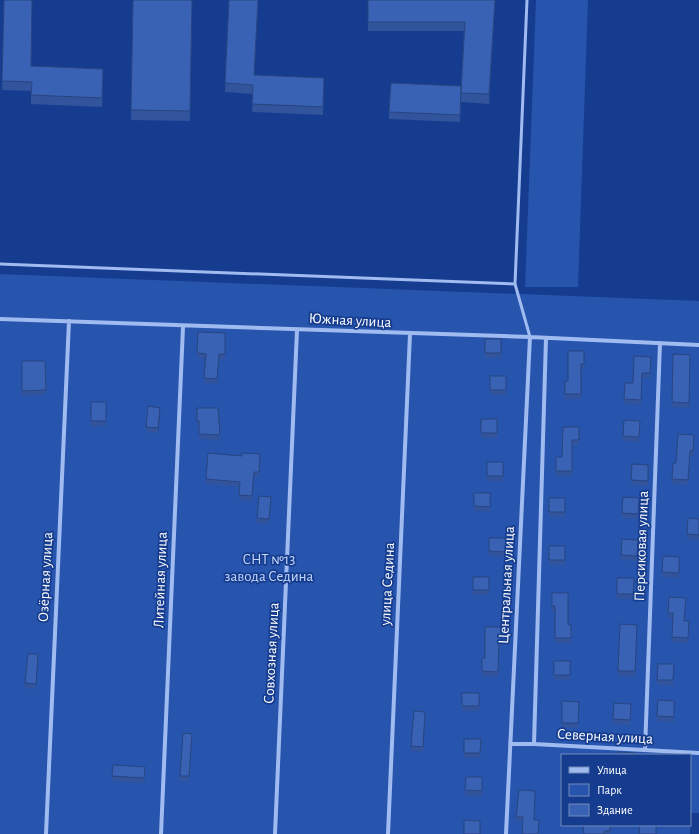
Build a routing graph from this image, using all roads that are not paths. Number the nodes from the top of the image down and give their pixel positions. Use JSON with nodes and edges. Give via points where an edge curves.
{"nodes":[{"id":1,"x":527,"y":0,"type":"edge"},
{"id":2,"x":0,"y":264,"type":"edge"},
{"id":3,"x":515,"y":284,"type":"junction"},
{"id":4,"x":0,"y":319,"type":"edge"},
{"id":5,"x":69,"y":322,"type":"junction"},
{"id":6,"x":183,"y":327,"type":"junction"},
{"id":7,"x":297,"y":330,"type":"junction"},
{"id":8,"x":410,"y":334,"type":"junction"},
{"id":9,"x":530,"y":338,"type":"junction"},
{"id":10,"x":546,"y":338,"type":"junction"},
{"id":11,"x":660,"y":343,"type":"junction"},
{"id":12,"x":699,"y":345,"type":"edge"},
{"id":13,"x":510,"y":744,"type":"junction"},
{"id":14,"x":534,"y":744,"type":"junction"},
{"id":15,"x":645,"y":750,"type":"junction"},
{"id":16,"x":699,"y":753,"type":"edge"},
{"id":17,"x":46,"y":834,"type":"edge"},
{"id":18,"x":161,"y":834,"type":"edge"},
{"id":19,"x":275,"y":834,"type":"edge"},
{"id":20,"x":388,"y":834,"type":"edge"},
{"id":21,"x":506,"y":834,"type":"edge"}],
"edges":[{"from":1,"to":3,"type":"lane"},
{"from":2,"to":3,"type":"lane"},
{"from":3,"to":9,"type":"lane"},
{"from":4,"to":5,"type":"street","name":"Южная улица"},
{"from":5,"to":6,"type":"street","name":"Южная улица"},
{"from":5,"to":17,"type":"street","name":"Озёрная улица"},
{"from":6,"to":7,"type":"street","name":"Южная улица"},
{"from":6,"to":18,"type":"street","name":"Литейная улица"},
{"from":7,"to":8,"type":"street","name":"Южная улица"},
{"from":7,"to":19,"type":"street","name":"Совхозная улица"},
{"from":8,"to":9,"type":"street","name":"Южная улица"},
{"from":8,"to":20,"type":"street","name":"улица Седина"},
{"from":9,"to":10,"type":"street","name":"Южная улица"},
{"from":9,"to":13,"type":"street","name":"Центральная улица"},
{"from":10,"to":11,"type":"street","name":"Южная улица"},
{"from":10,"to":14,"type":"street"},
{"from":11,"to":12,"type":"street","name":"Южная улица"},
{"from":11,"to":15,"type":"street","name":"Персиковая улица"},
{"from":13,"to":14,"type":"street","name":"Северная улица"},
{"from":13,"to":21,"type":"street","name":"Центральная улица"},
{"from":14,"to":15,"type":"street","name":"Северная улица"},
{"from":15,"to":16,"type":"street","name":"Северная улица"}]}
